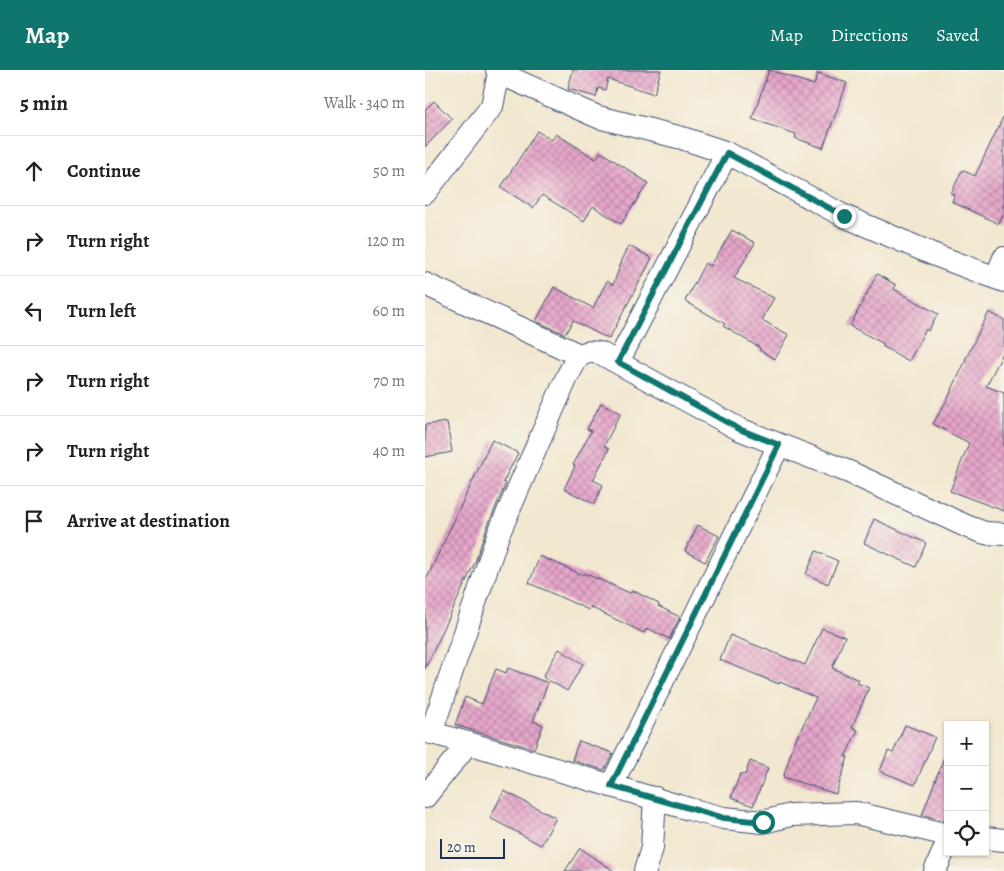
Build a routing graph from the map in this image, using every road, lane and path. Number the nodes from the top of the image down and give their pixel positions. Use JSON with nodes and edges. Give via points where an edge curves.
{"nodes":[{"id":1,"x":498,"y":71,"type":"edge"},
{"id":2,"x":727,"y":153,"type":"junction"},
{"id":3,"x":425,"y":193,"type":"edge"},
{"id":4,"x":1001,"y":272,"type":"edge"},
{"id":5,"x":425,"y":284,"type":"edge"},
{"id":6,"x":579,"y":355,"type":"junction"},
{"id":7,"x":618,"y":362,"type":"junction"},
{"id":8,"x":779,"y":445,"type":"junction"},
{"id":9,"x":1004,"y":534,"type":"edge"},
{"id":10,"x":428,"y":732,"type":"edge"},
{"id":11,"x":468,"y":742,"type":"junction"},
{"id":12,"x":611,"y":786,"type":"junction"},
{"id":13,"x":425,"y":797,"type":"edge"},
{"id":14,"x":655,"y":798,"type":"junction"},
{"id":15,"x":944,"y":834,"type":"edge"},
{"id":16,"x":989,"y":838,"type":"edge"},
{"id":17,"x":1004,"y":840,"type":"edge"},
{"id":18,"x":944,"y":850,"type":"edge"},
{"id":19,"x":645,"y":871,"type":"edge"},
{"id":20,"x":935,"y":871,"type":"edge"}],
"edges":[{"from":1,"to":2,"type":"street","via":[[598,116]]},
{"from":1,"to":3,"type":"street","via":[[492,106]]},
{"from":2,"to":4,"type":"street","via":[[844,216],[935,255]]},
{"from":2,"to":7,"type":"street"},
{"from":5,"to":6,"type":"street"},
{"from":6,"to":7,"type":"street","via":[[589,351],[601,353]]},
{"from":6,"to":10,"type":"street","via":[[498,535]]},
{"from":7,"to":8,"type":"street","via":[[739,429]]},
{"from":8,"to":9,"type":"street","via":[[849,472],[965,526],[985,533]]},
{"from":8,"to":12,"type":"street"},
{"from":10,"to":11,"type":"street"},
{"from":11,"to":12,"type":"street"},
{"from":11,"to":13,"type":"street"},
{"from":12,"to":14,"type":"street"},
{"from":14,"to":15,"type":"street","via":[[724,818],[763,822],[791,815],[857,813]]},
{"from":14,"to":19,"type":"street","via":[[652,848]]},
{"from":16,"to":17,"type":"street"},
{"from":18,"to":20,"type":"street"}]}
